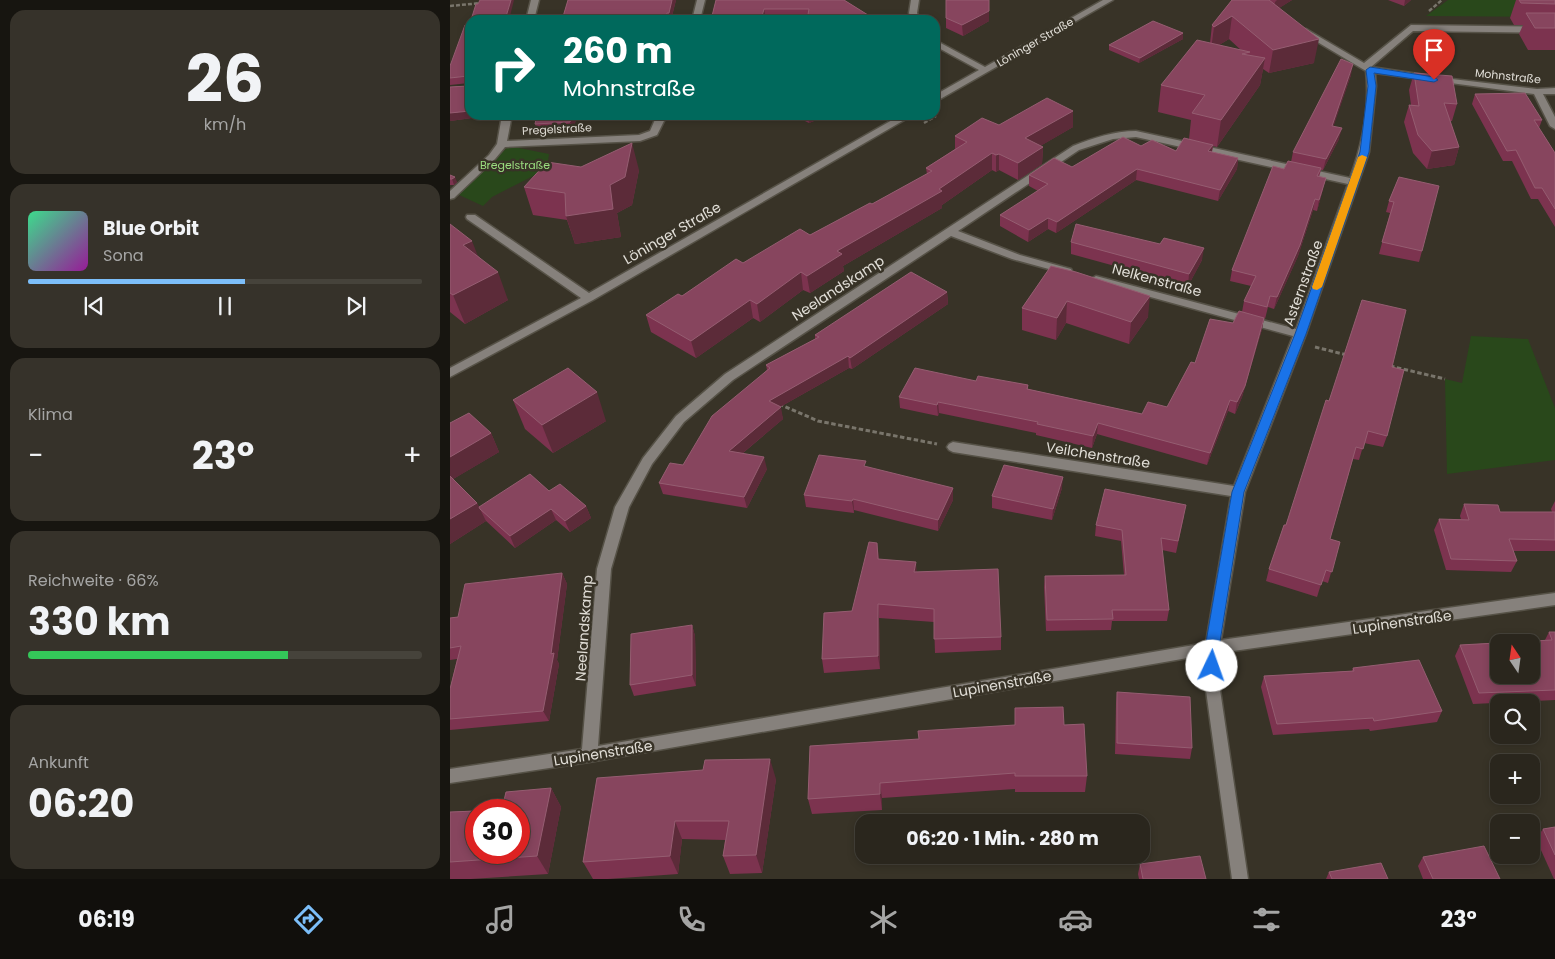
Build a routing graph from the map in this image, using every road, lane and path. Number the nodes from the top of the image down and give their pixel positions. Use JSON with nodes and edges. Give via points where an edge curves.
{"nodes":[{"id":1,"x":535,"y":0,"type":"edge"},
{"id":2,"x":701,"y":0,"type":"edge"},
{"id":3,"x":915,"y":0,"type":"edge"},
{"id":4,"x":1109,"y":0,"type":"edge"},
{"id":5,"x":487,"y":3,"type":"edge"},
{"id":6,"x":450,"y":6,"type":"edge"},
{"id":7,"x":531,"y":15,"type":"edge"},
{"id":8,"x":697,"y":15,"type":"edge"},
{"id":9,"x":914,"y":15,"type":"edge"},
{"id":10,"x":1292,"y":26,"type":"edge"},
{"id":11,"x":1555,"y":30,"type":"edge"},
{"id":12,"x":940,"y":46,"type":"edge"},
{"id":13,"x":1367,"y":68,"type":"junction"},
{"id":14,"x":985,"y":70,"type":"junction"},
{"id":15,"x":1555,"y":91,"type":"edge"},
{"id":16,"x":1537,"y":92,"type":"junction"},
{"id":17,"x":940,"y":96,"type":"edge"},
{"id":18,"x":507,"y":120,"type":"edge"},
{"id":19,"x":660,"y":120,"type":"edge"},
{"id":20,"x":899,"y":120,"type":"edge"},
{"id":21,"x":1555,"y":126,"type":"edge"},
{"id":22,"x":502,"y":144,"type":"junction"},
{"id":23,"x":1354,"y":182,"type":"junction"},
{"id":24,"x":450,"y":196,"type":"edge"},
{"id":25,"x":472,"y":217,"type":"dead end"},
{"id":26,"x":951,"y":232,"type":"junction"},
{"id":27,"x":589,"y":298,"type":"junction"},
{"id":28,"x":1299,"y":338,"type":"junction"},
{"id":29,"x":1352,"y":356,"type":"edge"},
{"id":30,"x":1390,"y":366,"type":"edge"},
{"id":31,"x":450,"y":374,"type":"edge"},
{"id":32,"x":1445,"y":380,"type":"dead end"},
{"id":33,"x":776,"y":403,"type":"edge"},
{"id":34,"x":953,"y":447,"type":"joint"},
{"id":35,"x":1238,"y":492,"type":"junction"},
{"id":36,"x":1555,"y":600,"type":"edge"},
{"id":37,"x":1212,"y":648,"type":"junction"},
{"id":38,"x":589,"y":756,"type":"junction"},
{"id":39,"x":450,"y":776,"type":"edge"},
{"id":40,"x":1240,"y":879,"type":"edge"}],
"edges":[{"from":1,"to":7,"type":"street"},
{"from":2,"to":8,"type":"street"},
{"from":3,"to":9,"type":"street"},
{"from":4,"to":14,"type":"street","name":"Löninger Straße"},
{"from":5,"to":6,"type":"path"},
{"from":10,"to":13,"type":"street"},
{"from":11,"to":13,"type":"street","via":[[1411,28]]},
{"from":12,"to":14,"type":"street"},
{"from":13,"to":16,"type":"street","name":"Mohnstraße"},
{"from":13,"to":23,"type":"street","name":"Asternstraße","via":[[1372,86],[1369,122]]},
{"from":14,"to":17,"type":"street","name":"Löninger Straße"},
{"from":15,"to":16,"type":"street","name":"Mohnstraße"},
{"from":16,"to":21,"type":"street"},
{"from":18,"to":22,"type":"street"},
{"from":19,"to":22,"type":"street","name":"Pregelstraße","via":[[654,133],[640,138]]},
{"from":20,"to":27,"type":"street","name":"Löninger Straße"},
{"from":22,"to":24,"type":"street"},
{"from":23,"to":26,"type":"street","name":"Neelandskamp","via":[[1136,134],[1120,134],[1076,148]]},
{"from":23,"to":28,"type":"street","name":"Asternstraße"},
{"from":25,"to":27,"type":"street"},
{"from":26,"to":28,"type":"street","name":"Nelkenstraße","via":[[1016,258]]},
{"from":26,"to":38,"type":"street","name":"Neelandskamp","via":[[729,377],[680,419],[647,461],[622,507],[604,569]]},
{"from":27,"to":31,"type":"street","name":"Löninger Straße"},
{"from":28,"to":29,"type":"path"},
{"from":28,"to":35,"type":"street","name":"Asternstraße"},
{"from":30,"to":32,"type":"path"},
{"from":33,"to":34,"type":"path","via":[[818,421]]},
{"from":34,"to":35,"type":"street","name":"Veilchenstraße"},
{"from":35,"to":37,"type":"street","name":"Asternstraße"},
{"from":36,"to":37,"type":"street","name":"Lupinenstraße"},
{"from":37,"to":38,"type":"street","name":"Lupinenstraße"},
{"from":37,"to":40,"type":"street","name":"Asternstraße","via":[[1212,683]]},
{"from":38,"to":39,"type":"street","name":"Lupinenstraße"}]}
